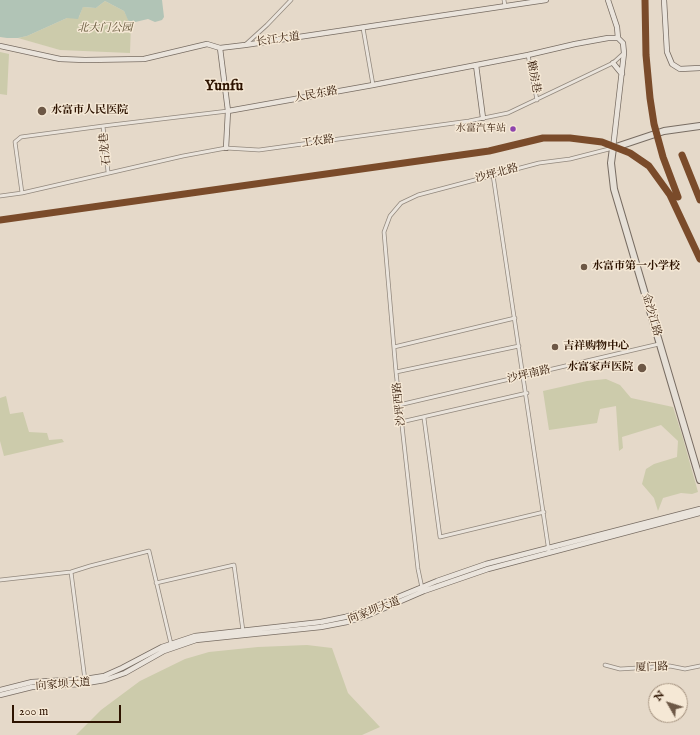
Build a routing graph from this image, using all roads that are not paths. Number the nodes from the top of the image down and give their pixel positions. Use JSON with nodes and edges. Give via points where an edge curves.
{"nodes":[{"id":1,"x":292,"y":0,"type":"edge"},
{"id":2,"x":504,"y":0,"type":"edge"},
{"id":3,"x":546,"y":0,"type":"edge"},
{"id":4,"x":608,"y":0,"type":"edge"},
{"id":5,"x":664,"y":0,"type":"edge"},
{"id":6,"x":505,"y":6,"type":"junction"},
{"id":7,"x":363,"y":28,"type":"junction"},
{"id":8,"x":618,"y":38,"type":"junction"},
{"id":9,"x":245,"y":45,"type":"junction"},
{"id":10,"x":0,"y":46,"type":"edge"},
{"id":11,"x":220,"y":48,"type":"junction"},
{"id":12,"x":624,"y":53,"type":"junction"},
{"id":13,"x":528,"y":55,"type":"junction"},
{"id":14,"x":612,"y":63,"type":"junction"},
{"id":15,"x":476,"y":65,"type":"junction"},
{"id":16,"x":700,"y":68,"type":"edge"},
{"id":17,"x":622,"y":74,"type":"junction"},
{"id":18,"x":373,"y":85,"type":"junction"},
{"id":19,"x":537,"y":100,"type":"junction"},
{"id":20,"x":228,"y":111,"type":"junction"},
{"id":21,"x":483,"y":118,"type":"junction"},
{"id":22,"x":103,"y":126,"type":"junction"},
{"id":23,"x":700,"y":126,"type":"edge"},
{"id":24,"x":226,"y":148,"type":"junction"},
{"id":25,"x":612,"y":148,"type":"junction"},
{"id":26,"x":108,"y":172,"type":"junction"},
{"id":27,"x":494,"y":175,"type":"junction"},
{"id":28,"x":22,"y":193,"type":"junction"},
{"id":29,"x":0,"y":196,"type":"edge"},
{"id":30,"x":390,"y":216,"type":"joint"},
{"id":31,"x":515,"y":318,"type":"junction"},
{"id":32,"x":659,"y":344,"type":"junction"},
{"id":33,"x":394,"y":346,"type":"junction"},
{"id":34,"x":520,"y":346,"type":"junction"},
{"id":35,"x":396,"y":372,"type":"junction"},
{"id":36,"x":524,"y":376,"type":"junction"},
{"id":37,"x":526,"y":393,"type":"junction"},
{"id":38,"x":399,"y":405,"type":"junction"},
{"id":39,"x":424,"y":418,"type":"dead end"},
{"id":40,"x":401,"y":422,"type":"junction"},
{"id":41,"x":700,"y":480,"type":"edge"},
{"id":42,"x":700,"y":508,"type":"edge"},
{"id":43,"x":544,"y":512,"type":"junction"},
{"id":44,"x":700,"y":513,"type":"edge"},
{"id":45,"x":549,"y":550,"type":"junction"},
{"id":46,"x":71,"y":572,"type":"junction"},
{"id":47,"x":0,"y":580,"type":"edge"},
{"id":48,"x":156,"y":583,"type":"junction"},
{"id":49,"x":422,"y":589,"type":"junction"},
{"id":50,"x":243,"y":632,"type":"junction"},
{"id":51,"x":171,"y":646,"type":"junction"},
{"id":52,"x":605,"y":665,"type":"dead end"},
{"id":53,"x":700,"y":666,"type":"edge"},
{"id":54,"x":85,"y":681,"type":"junction"},
{"id":55,"x":1,"y":691,"type":"edge"}],
"edges":[{"from":1,"to":9,"type":"street"},
{"from":2,"to":6,"type":"street"},
{"from":3,"to":6,"type":"main road","name":"长江大道"},
{"from":4,"to":8,"type":"main road"},
{"from":5,"to":16,"type":"main road","via":[[667,52],[672,64],[680,69]]},
{"from":6,"to":7,"type":"main road","name":"长江大道"},
{"from":7,"to":9,"type":"main road","name":"长江大道"},
{"from":7,"to":18,"type":"street"},
{"from":8,"to":12,"type":"main road","via":[[623,43]]},
{"from":8,"to":13,"type":"main road","name":"人民东路","via":[[575,44]]},
{"from":9,"to":11,"type":"main road","name":"长江大道"},
{"from":10,"to":11,"type":"main road","name":"长江大道","via":[[60,58],[85,60],[144,59],[207,44]]},
{"from":11,"to":20,"type":"main road"},
{"from":12,"to":14,"type":"street","name":"工农路"},
{"from":12,"to":17,"type":"main road"},
{"from":13,"to":15,"type":"main road","name":"人民东路"},
{"from":13,"to":19,"type":"street","name":"糖房巷"},
{"from":14,"to":17,"type":"main road"},
{"from":14,"to":19,"type":"street","name":"工农路"},
{"from":15,"to":18,"type":"main road","name":"人民东路"},
{"from":15,"to":21,"type":"main road"},
{"from":17,"to":25,"type":"main road"},
{"from":18,"to":20,"type":"main road","name":"人民东路"},
{"from":19,"to":21,"type":"street","name":"工农路","via":[[508,113]]},
{"from":20,"to":22,"type":"street","name":"人民东路"},
{"from":20,"to":24,"type":"main road"},
{"from":21,"to":24,"type":"street","name":"工农路","via":[[259,150]]},
{"from":22,"to":26,"type":"street","name":"石龙巷"},
{"from":22,"to":28,"type":"street","name":"人民东路","via":[[20,137],[15,142]]},
{"from":23,"to":25,"type":"highway","via":[[664,131]]},
{"from":24,"to":26,"type":"street","name":"工农路"},
{"from":25,"to":27,"type":"street","name":"沙坪北路"},
{"from":25,"to":32,"type":"highway","name":"金沙江路","via":[[614,188]]},
{"from":26,"to":28,"type":"street","name":"工农路"},
{"from":27,"to":30,"type":"street","name":"沙坪北路","via":[[418,195],[401,203]]},
{"from":27,"to":31,"type":"street"},
{"from":28,"to":29,"type":"street","name":"工农路"},
{"from":30,"to":33,"type":"street","name":"沙坪西路","via":[[384,232]]},
{"from":31,"to":33,"type":"street"},
{"from":31,"to":34,"type":"street"},
{"from":32,"to":36,"type":"street","name":"沙坪南路"},
{"from":32,"to":41,"type":"highway","name":"金沙江路"},
{"from":33,"to":35,"type":"street","name":"沙坪西路"},
{"from":34,"to":35,"type":"street"},
{"from":34,"to":36,"type":"street"},
{"from":35,"to":38,"type":"street","name":"沙坪西路"},
{"from":36,"to":37,"type":"street"},
{"from":36,"to":38,"type":"street","name":"沙坪南路"},
{"from":37,"to":40,"type":"street"},
{"from":37,"to":43,"type":"street"},
{"from":38,"to":40,"type":"street","name":"沙坪西路"},
{"from":39,"to":43,"type":"street","via":[[440,537]]},
{"from":40,"to":49,"type":"street","name":"沙坪西路"},
{"from":42,"to":45,"type":"main road","name":"向家坝大道"},
{"from":43,"to":45,"type":"street"},
{"from":44,"to":45,"type":"main road","name":"向家坝大道"},
{"from":45,"to":49,"type":"main road","name":"向家坝大道","via":[[486,564]]},
{"from":46,"to":47,"type":"street"},
{"from":46,"to":48,"type":"street","via":[[149,551]]},
{"from":46,"to":54,"type":"street"},
{"from":48,"to":50,"type":"street","via":[[234,565]]},
{"from":48,"to":51,"type":"street"},
{"from":49,"to":50,"type":"main road","name":"向家坝大道","via":[[341,618]]},
{"from":50,"to":51,"type":"main road","name":"向家坝大道","via":[[203,634]]},
{"from":51,"to":54,"type":"main road","name":"向家坝大道","via":[[154,650],[116,672]]},
{"from":52,"to":53,"type":"street","name":"厦门路","via":[[620,669],[670,666],[685,669]]},
{"from":54,"to":55,"type":"main road","name":"向家坝大道","via":[[36,681]]}]}
